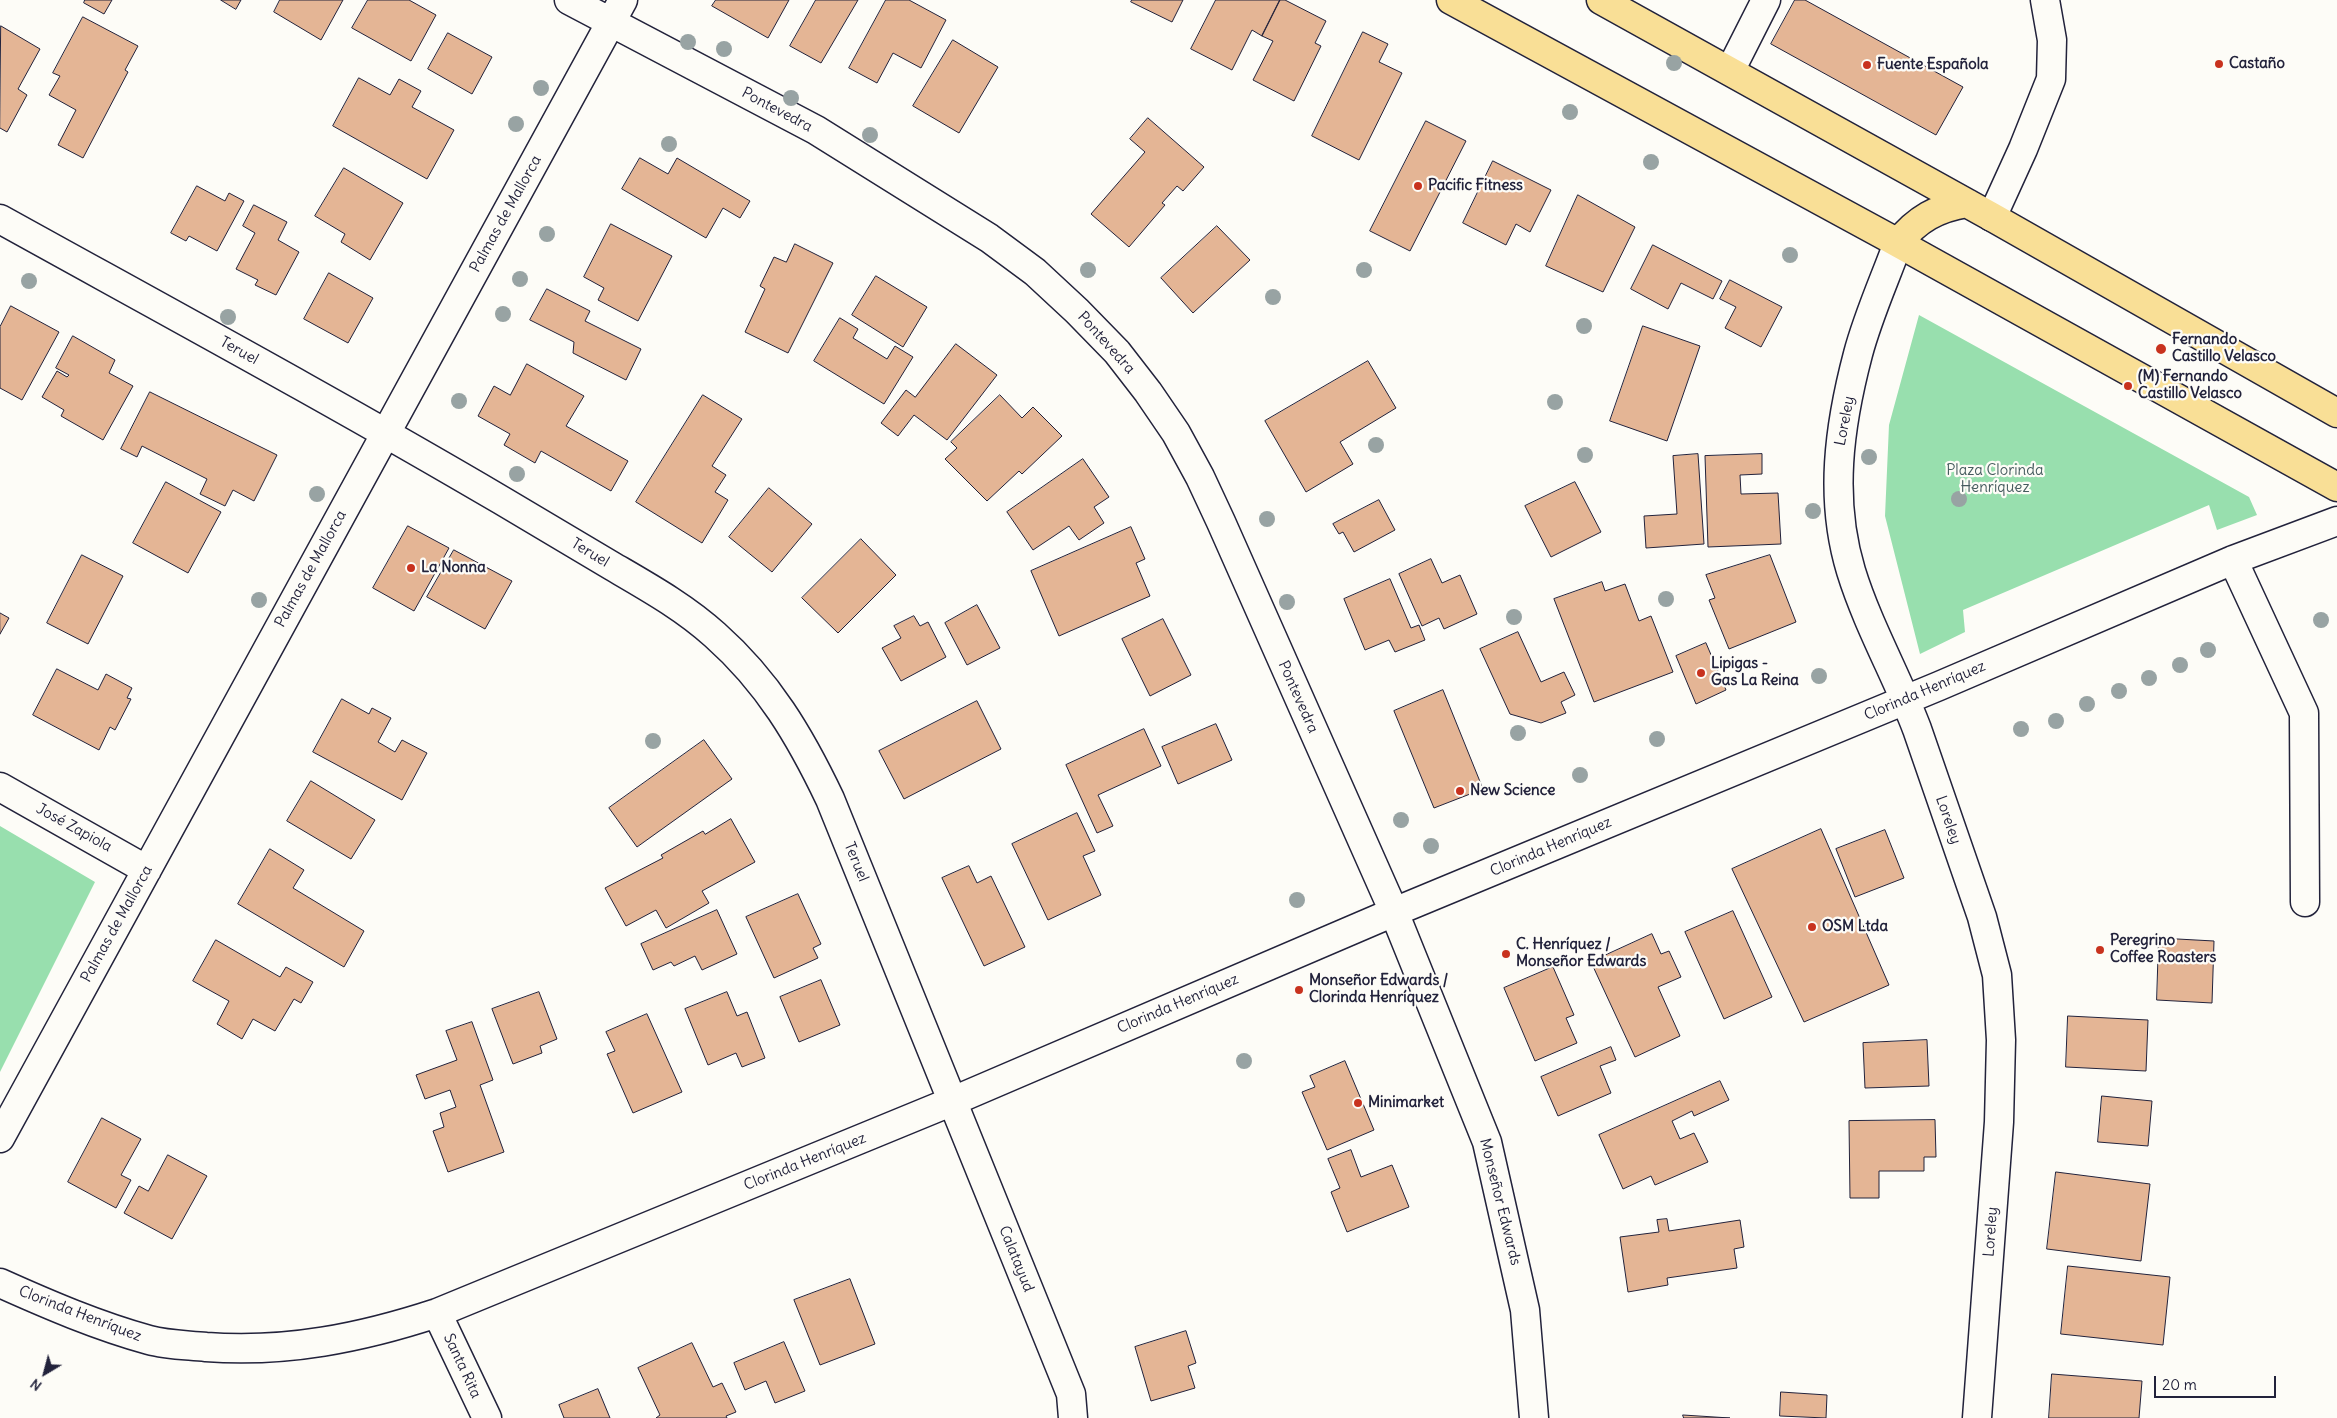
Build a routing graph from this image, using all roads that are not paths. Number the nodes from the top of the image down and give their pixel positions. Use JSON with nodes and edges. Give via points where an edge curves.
{"nodes":[{"id":1,"x":569,"y":0,"type":"edge"},
{"id":2,"x":1451,"y":0,"type":"edge"},
{"id":3,"x":1601,"y":0,"type":"edge"},
{"id":4,"x":1766,"y":0,"type":"edge"},
{"id":5,"x":2045,"y":0,"type":"edge"},
{"id":6,"x":617,"y":11,"type":"edge"},
{"id":7,"x":1730,"y":71,"type":"junction"},
{"id":8,"x":1967,"y":203,"type":"junction"},
{"id":9,"x":1992,"y":217,"type":"junction"},
{"id":10,"x":0,"y":219,"type":"edge"},
{"id":11,"x":1898,"y":243,"type":"junction"},
{"id":12,"x":2337,"y":413,"type":"edge"},
{"id":13,"x":386,"y":432,"type":"junction"},
{"id":14,"x":2337,"y":486,"type":"edge"},
{"id":15,"x":2337,"y":521,"type":"edge"},
{"id":16,"x":2233,"y":560,"type":"junction"},
{"id":17,"x":1906,"y":700,"type":"junction"},
{"id":18,"x":0,"y":787,"type":"edge"},
{"id":19,"x":147,"y":870,"type":"junction"},
{"id":20,"x":2305,"y":902,"type":"dead end"},
{"id":21,"x":1394,"y":912,"type":"junction"},
{"id":22,"x":953,"y":1101,"type":"junction"},
{"id":23,"x":0,"y":1138,"type":"edge"},
{"id":24,"x":0,"y":1283,"type":"edge"},
{"id":25,"x":438,"y":1313,"type":"junction"},
{"id":26,"x":487,"y":1418,"type":"edge"},
{"id":27,"x":1074,"y":1418,"type":"edge"},
{"id":28,"x":1534,"y":1418,"type":"edge"},
{"id":29,"x":1977,"y":1418,"type":"edge"}],
"edges":[{"from":1,"to":6,"type":"street","name":"Pontevedra"},
{"from":2,"to":11,"type":"main road"},
{"from":3,"to":7,"type":"main road"},
{"from":4,"to":7,"type":"street"},
{"from":5,"to":9,"type":"street","via":[[2052,40],[2051,80]]},
{"from":6,"to":13,"type":"street","name":"Palmas de Mallorca"},
{"from":6,"to":21,"type":"street","name":"Pontevedra","via":[[989,238],[1035,272],[1117,352],[1176,433],[1200,477]]},
{"from":7,"to":8,"type":"main road"},
{"from":8,"to":9,"type":"main road"},
{"from":8,"to":11,"type":"main road","via":[[1933,212],[1917,222]]},
{"from":9,"to":12,"type":"main road"},
{"from":10,"to":13,"type":"street","name":"Teruel"},
{"from":11,"to":14,"type":"main road"},
{"from":11,"to":17,"type":"street","name":"Loreley","via":[[1858,353],[1838,458],[1840,524],[1851,570],[1866,615]]},
{"from":13,"to":19,"type":"street","name":"Palmas de Mallorca"},
{"from":13,"to":22,"type":"street","name":"Teruel","via":[[676,604],[750,668],[782,708],[827,791]]},
{"from":15,"to":16,"type":"street","name":"Clorinda Henríquez"},
{"from":16,"to":17,"type":"street","name":"Clorinda Henríquez"},
{"from":16,"to":20,"type":"street","via":[[2304,713]]},
{"from":17,"to":21,"type":"street","name":"Clorinda Henríquez"},
{"from":17,"to":29,"type":"street","name":"Loreley","via":[[1982,917],[1997,975],[2001,1040],[1999,1122]]},
{"from":18,"to":19,"type":"street","name":"José Zapiola"},
{"from":19,"to":23,"type":"street","name":"Palmas de Mallorca"},
{"from":21,"to":22,"type":"street","name":"Clorinda Henríquez"},
{"from":21,"to":28,"type":"street","name":"Monseñor Edwards","via":[[1487,1142],[1525,1310]]},
{"from":22,"to":25,"type":"street","name":"Clorinda Henríquez"},
{"from":22,"to":27,"type":"street","name":"Calatayud","via":[[1071,1394]]},
{"from":24,"to":25,"type":"street","name":"Clorinda Henríquez","via":[[88,1320],[151,1340],[225,1348],[274,1348],[330,1342]]},
{"from":25,"to":26,"type":"street","name":"Santa Rita"}]}
